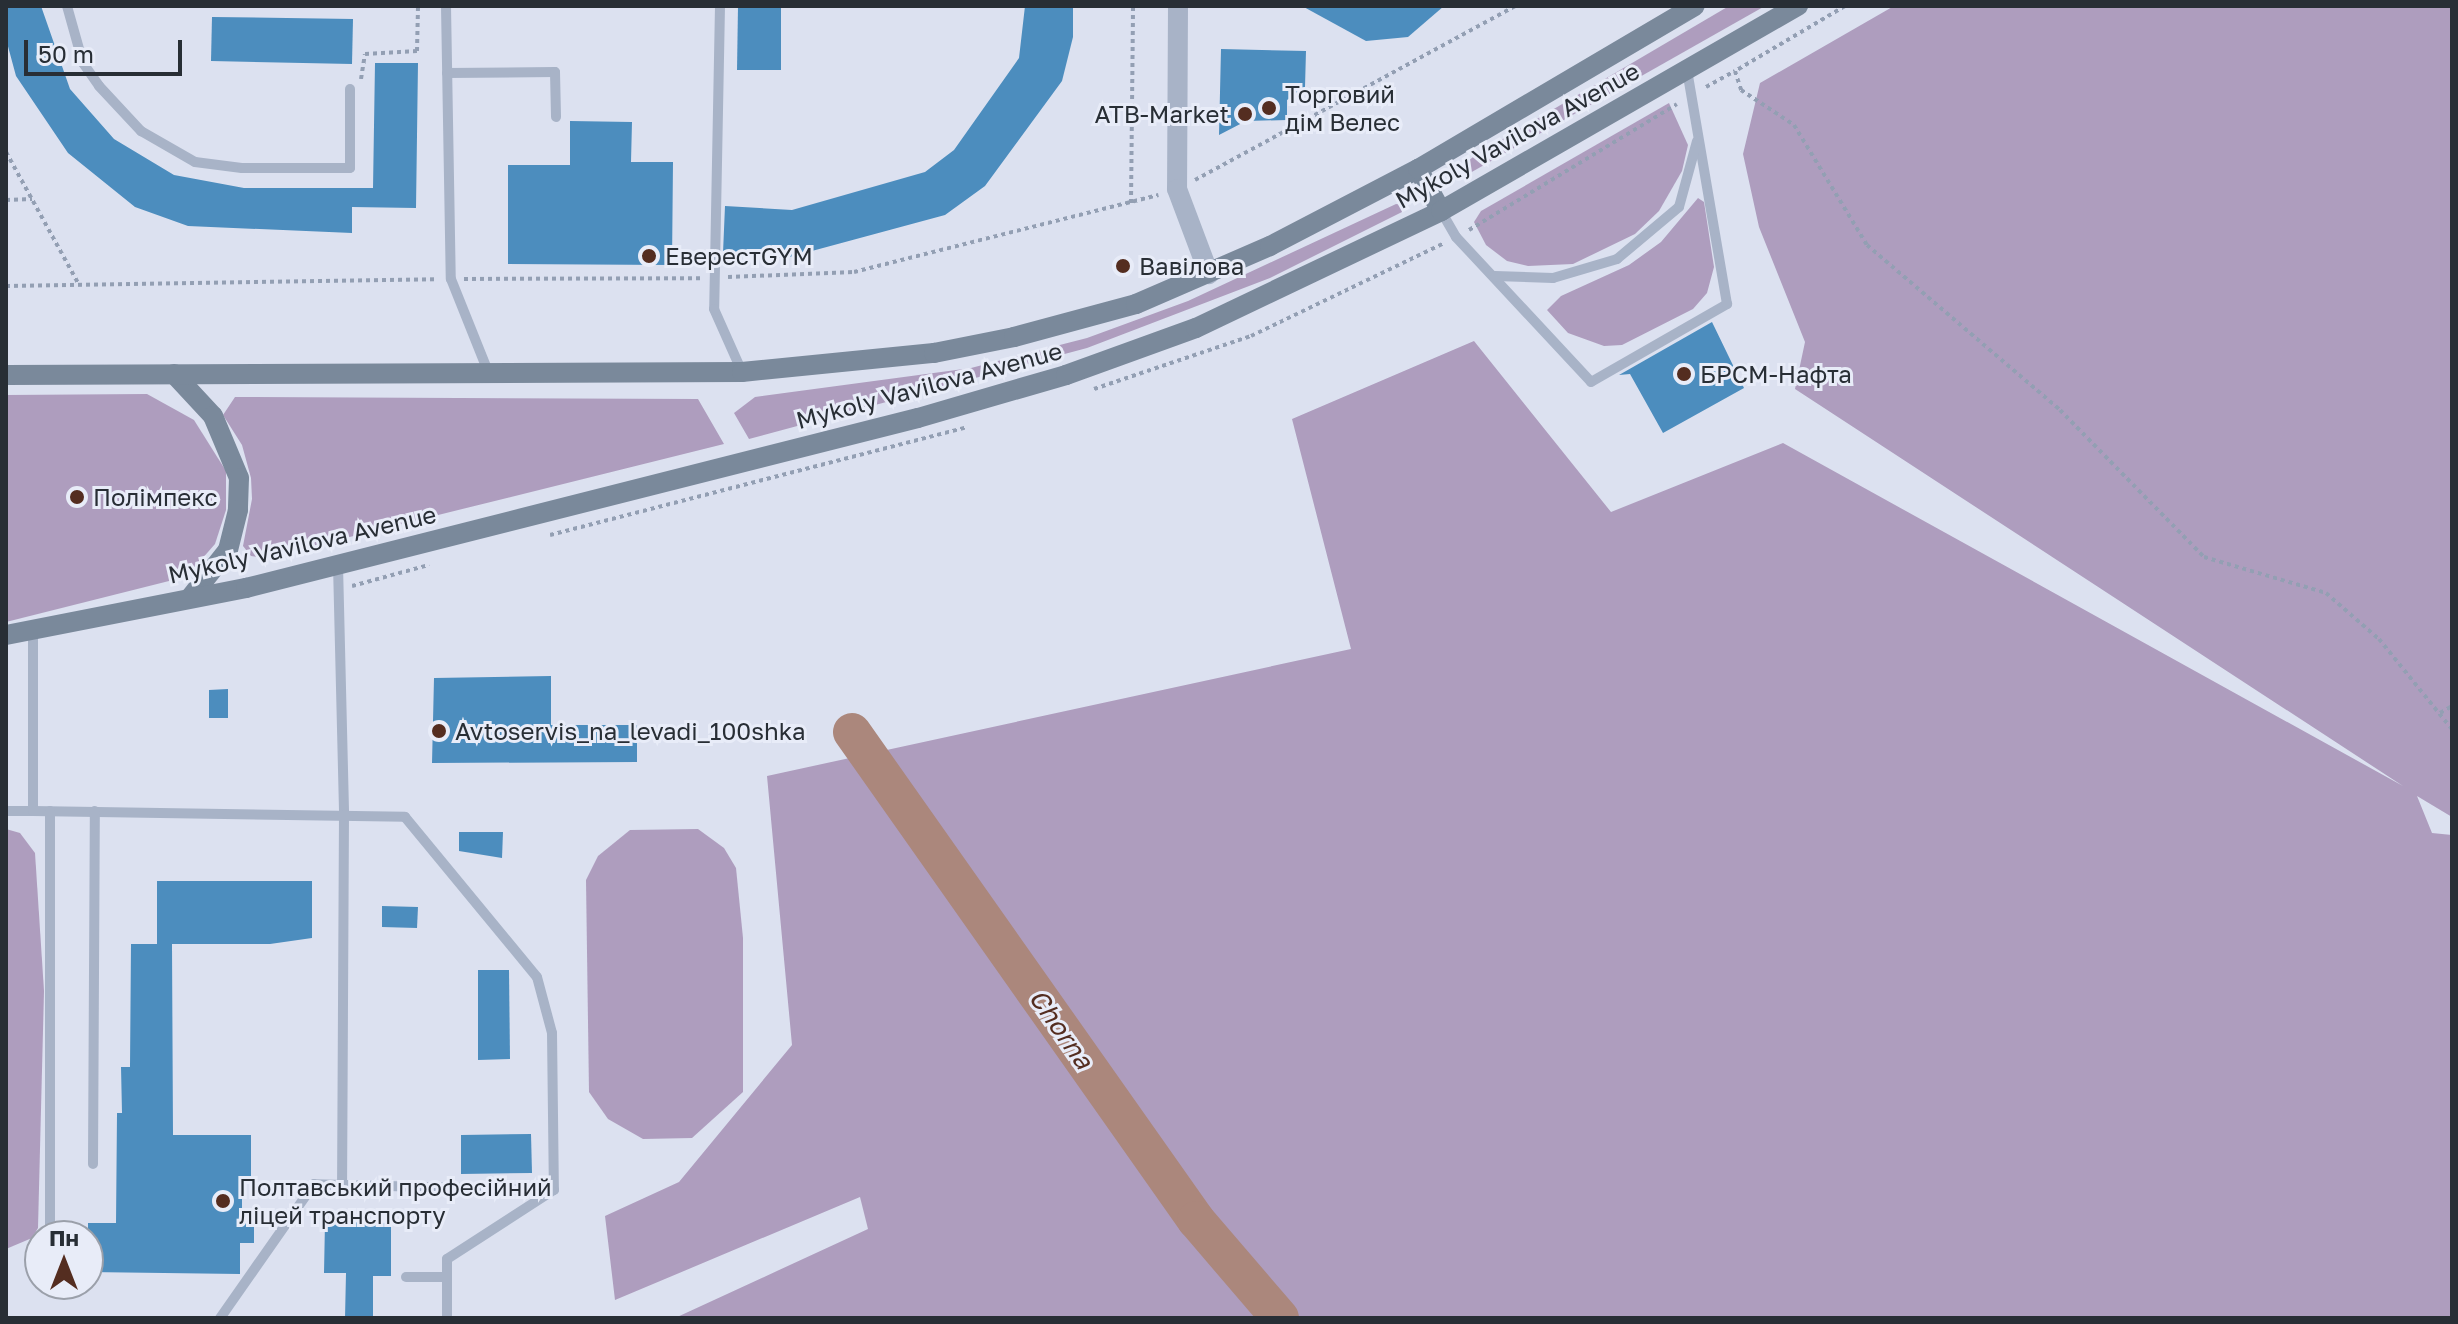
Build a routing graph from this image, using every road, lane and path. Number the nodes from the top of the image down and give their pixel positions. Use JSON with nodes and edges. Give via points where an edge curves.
{"nodes":[{"id":1,"x":67,"y":6,"type":"edge"},
{"id":2,"x":418,"y":6,"type":"edge"},
{"id":3,"x":446,"y":6,"type":"edge"},
{"id":4,"x":720,"y":6,"type":"edge"},
{"id":5,"x":1133,"y":6,"type":"edge"},
{"id":6,"x":1178,"y":6,"type":"edge"},
{"id":7,"x":1516,"y":6,"type":"edge"},
{"id":8,"x":1695,"y":6,"type":"edge"},
{"id":9,"x":1798,"y":6,"type":"edge"},
{"id":10,"x":1845,"y":6,"type":"edge"},
{"id":11,"x":1686,"y":70,"type":"junction"},
{"id":12,"x":447,"y":73,"type":"junction"},
{"id":13,"x":350,"y":89,"type":"joint"},
{"id":14,"x":556,"y":117,"type":"dead end"},
{"id":15,"x":1698,"y":138,"type":"junction"},
{"id":16,"x":6,"y":152,"type":"edge"},
{"id":17,"x":1418,"y":169,"type":"junction"},
{"id":18,"x":1177,"y":189,"type":"junction"},
{"id":19,"x":32,"y":199,"type":"junction"},
{"id":20,"x":6,"y":200,"type":"edge"},
{"id":21,"x":1131,"y":203,"type":"junction"},
{"id":22,"x":1441,"y":211,"type":"junction"},
{"id":23,"x":1209,"y":274,"type":"junction"},
{"id":24,"x":1495,"y":276,"type":"junction"},
{"id":25,"x":712,"y":278,"type":"junction"},
{"id":26,"x":451,"y":279,"type":"junction"},
{"id":27,"x":78,"y":283,"type":"junction"},
{"id":28,"x":6,"y":286,"type":"edge"},
{"id":29,"x":742,"y":372,"type":"junction"},
{"id":30,"x":174,"y":374,"type":"junction"},
{"id":31,"x":489,"y":374,"type":"junction"},
{"id":32,"x":6,"y":375,"type":"edge"},
{"id":33,"x":338,"y":565,"type":"junction"},
{"id":34,"x":190,"y":598,"type":"junction"},
{"id":35,"x":33,"y":629,"type":"junction"},
{"id":36,"x":6,"y":635,"type":"edge"},
{"id":37,"x":2452,"y":706,"type":"edge"},
{"id":38,"x":2440,"y":713,"type":"junction"},
{"id":39,"x":2452,"y":729,"type":"edge"},
{"id":40,"x":6,"y":811,"type":"edge"},
{"id":41,"x":33,"y":811,"type":"junction"},
{"id":42,"x":50,"y":811,"type":"junction"},
{"id":43,"x":95,"y":811,"type":"junction"},
{"id":44,"x":344,"y":814,"type":"junction"},
{"id":45,"x":93,"y":1164,"type":"dead end"},
{"id":46,"x":342,"y":1185,"type":"junction"},
{"id":47,"x":554,"y":1190,"type":"junction"},
{"id":48,"x":50,"y":1220,"type":"edge"},
{"id":49,"x":406,"y":1277,"type":"dead end"},
{"id":50,"x":447,"y":1277,"type":"junction"},
{"id":51,"x":220,"y":1318,"type":"edge"},
{"id":52,"x":447,"y":1318,"type":"edge"}],
"edges":[{"from":1,"to":13,"type":"lane","via":[[83,63],[99,86],[141,131],[195,162],[242,168],[350,168]]},
{"from":2,"to":13,"type":"path","via":[[416,52],[365,54],[361,90]]},
{"from":3,"to":12,"type":"lane"},
{"from":4,"to":25,"type":"lane"},
{"from":5,"to":21,"type":"path"},
{"from":6,"to":18,"type":"street"},
{"from":7,"to":18,"type":"path","via":[[1369,90]]},
{"from":8,"to":17,"type":"main road","name":"Mykoly Vavilova Avenue"},
{"from":9,"to":11,"type":"main road","name":"Mykoly Vavilova Avenue"},
{"from":10,"to":38,"type":"path","via":[[1735,71],[1741,90],[1794,125],[1867,245],[2009,363],[2204,557],[2326,593],[2379,639]]},
{"from":11,"to":15,"type":"lane"},
{"from":11,"to":22,"type":"main road","name":"Mykoly Vavilova Avenue"},
{"from":12,"to":14,"type":"lane","via":[[555,72]]},
{"from":12,"to":26,"type":"lane"},
{"from":15,"to":24,"type":"lane","via":[[1679,207],[1617,259],[1553,278]]},
{"from":15,"to":24,"type":"lane","via":[[1727,304],[1591,382]]},
{"from":16,"to":19,"type":"path"},
{"from":17,"to":22,"type":"main road"},
{"from":17,"to":23,"type":"main road","name":"Mykoly Vavilova Avenue"},
{"from":18,"to":21,"type":"path"},
{"from":18,"to":23,"type":"street"},
{"from":19,"to":20,"type":"path"},
{"from":19,"to":27,"type":"path"},
{"from":21,"to":25,"type":"path","via":[[854,272]]},
{"from":22,"to":24,"type":"lane","via":[[1456,237]]},
{"from":22,"to":33,"type":"main road","name":"Mykoly Vavilova Avenue","via":[[1196,328],[1066,375],[918,418]]},
{"from":23,"to":29,"type":"main road","name":"Mykoly Vavilova Avenue","via":[[1136,304],[1014,337],[934,353]]},
{"from":25,"to":26,"type":"path"},
{"from":25,"to":29,"type":"lane","via":[[716,322]]},
{"from":26,"to":27,"type":"path"},
{"from":26,"to":31,"type":"lane"},
{"from":27,"to":28,"type":"path"},
{"from":29,"to":31,"type":"main road","name":"Mykoly Vavilova Avenue"},
{"from":30,"to":31,"type":"main road","name":"Mykoly Vavilova Avenue"},
{"from":30,"to":32,"type":"main road","name":"Mykoly Vavilova Avenue"},
{"from":30,"to":34,"type":"main road","via":[[213,416],[239,478],[228,550]]},
{"from":33,"to":34,"type":"main road","name":"Mykoly Vavilova Avenue"},
{"from":33,"to":44,"type":"lane"},
{"from":34,"to":35,"type":"main road","name":"Mykoly Vavilova Avenue"},
{"from":35,"to":36,"type":"main road","name":"Mykoly Vavilova Avenue"},
{"from":35,"to":41,"type":"lane"},
{"from":37,"to":38,"type":"path"},
{"from":38,"to":39,"type":"path"},
{"from":40,"to":41,"type":"lane"},
{"from":41,"to":42,"type":"lane"},
{"from":42,"to":43,"type":"lane"},
{"from":42,"to":48,"type":"lane"},
{"from":43,"to":44,"type":"lane"},
{"from":43,"to":45,"type":"lane"},
{"from":44,"to":46,"type":"lane"},
{"from":44,"to":47,"type":"lane","via":[[405,817],[537,977],[552,1033]]},
{"from":46,"to":47,"type":"lane"},
{"from":46,"to":51,"type":"lane","via":[[314,1184]]},
{"from":47,"to":50,"type":"lane","via":[[447,1259]]},
{"from":49,"to":50,"type":"lane"},
{"from":50,"to":52,"type":"lane"}]}
